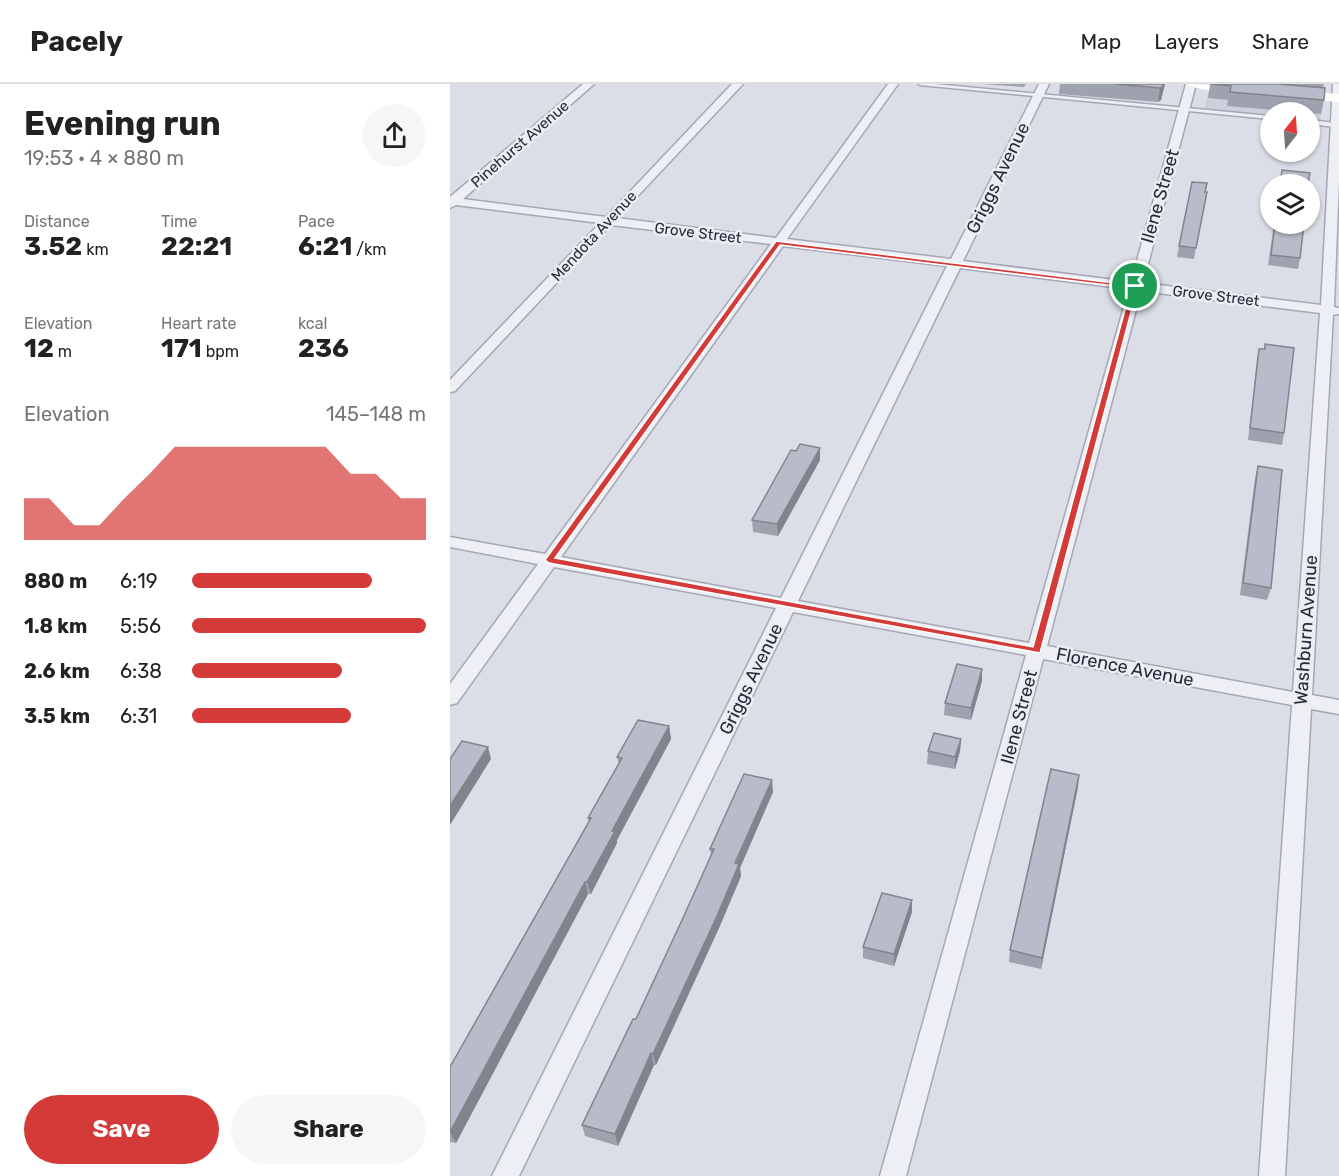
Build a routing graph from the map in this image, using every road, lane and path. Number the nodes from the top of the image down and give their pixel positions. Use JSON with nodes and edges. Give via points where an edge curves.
{"nodes":[{"id":1,"x":589,"y":84,"type":"edge"},
{"id":2,"x":738,"y":84,"type":"edge"},
{"id":3,"x":893,"y":84,"type":"edge"},
{"id":4,"x":920,"y":84,"type":"edge"},
{"id":5,"x":1193,"y":84,"type":"edge"},
{"id":6,"x":1041,"y":90,"type":"edge"},
{"id":7,"x":1254,"y":90,"type":"edge"},
{"id":8,"x":1278,"y":92,"type":"edge"},
{"id":9,"x":1338,"y":93,"type":"edge"},
{"id":10,"x":1184,"y":110,"type":"junction"},
{"id":11,"x":1260,"y":117,"type":"edge"},
{"id":12,"x":1320,"y":123,"type":"edge"},
{"id":13,"x":1335,"y":125,"type":"junction"},
{"id":14,"x":451,"y":202,"type":"edge"},
{"id":15,"x":608,"y":221,"type":"junction"},
{"id":16,"x":778,"y":243,"type":"junction"},
{"id":17,"x":955,"y":265,"type":"junction"},
{"id":18,"x":1135,"y":286,"type":"junction"},
{"id":19,"x":1333,"y":311,"type":"edge"},
{"id":20,"x":450,"y":388,"type":"edge"},
{"id":21,"x":450,"y":542,"type":"edge"},
{"id":22,"x":549,"y":560,"type":"junction"},
{"id":23,"x":788,"y":605,"type":"junction"},
{"id":24,"x":1037,"y":651,"type":"junction"},
{"id":25,"x":450,"y":698,"type":"edge"},
{"id":26,"x":1301,"y":700,"type":"junction"},
{"id":27,"x":1339,"y":707,"type":"edge"},
{"id":28,"x":505,"y":1176,"type":"edge"},
{"id":29,"x":893,"y":1176,"type":"edge"},
{"id":30,"x":1272,"y":1176,"type":"edge"}],
"edges":[{"from":1,"to":14,"type":"street","name":"Pinehurst Avenue"},
{"from":2,"to":15,"type":"street","name":"Mendota Avenue"},
{"from":3,"to":16,"type":"street"},
{"from":4,"to":6,"type":"lane"},
{"from":5,"to":7,"type":"main road"},
{"from":5,"to":10,"type":"street","name":"Ilene Street"},
{"from":6,"to":10,"type":"lane"},
{"from":6,"to":17,"type":"street","name":"Griggs Avenue"},
{"from":8,"to":9,"type":"main road"},
{"from":9,"to":13,"type":"street","name":"Washburn Avenue"},
{"from":10,"to":11,"type":"lane"},
{"from":10,"to":18,"type":"street","name":"Ilene Street"},
{"from":12,"to":13,"type":"lane"},
{"from":13,"to":19,"type":"street","name":"Washburn Avenue"},
{"from":14,"to":15,"type":"street","name":"Grove Street"},
{"from":15,"to":16,"type":"street","name":"Grove Street"},
{"from":15,"to":20,"type":"street","name":"Mendota Avenue"},
{"from":16,"to":17,"type":"street","name":"Grove Street"},
{"from":16,"to":22,"type":"street"},
{"from":17,"to":18,"type":"street","name":"Grove Street"},
{"from":17,"to":23,"type":"street","name":"Griggs Avenue"},
{"from":18,"to":19,"type":"street","name":"Grove Street"},
{"from":18,"to":24,"type":"street","name":"Ilene Street"},
{"from":19,"to":26,"type":"street","name":"Washburn Avenue"},
{"from":21,"to":22,"type":"street","name":"Florence Avenue"},
{"from":22,"to":23,"type":"street","name":"Florence Avenue"},
{"from":22,"to":25,"type":"street"},
{"from":23,"to":24,"type":"street","name":"Florence Avenue"},
{"from":23,"to":28,"type":"street","name":"Griggs Avenue"},
{"from":24,"to":26,"type":"street","name":"Florence Avenue"},
{"from":24,"to":29,"type":"street","name":"Ilene Street"},
{"from":26,"to":27,"type":"street","name":"Florence Avenue"},
{"from":26,"to":30,"type":"street","name":"Washburn Avenue"}]}
